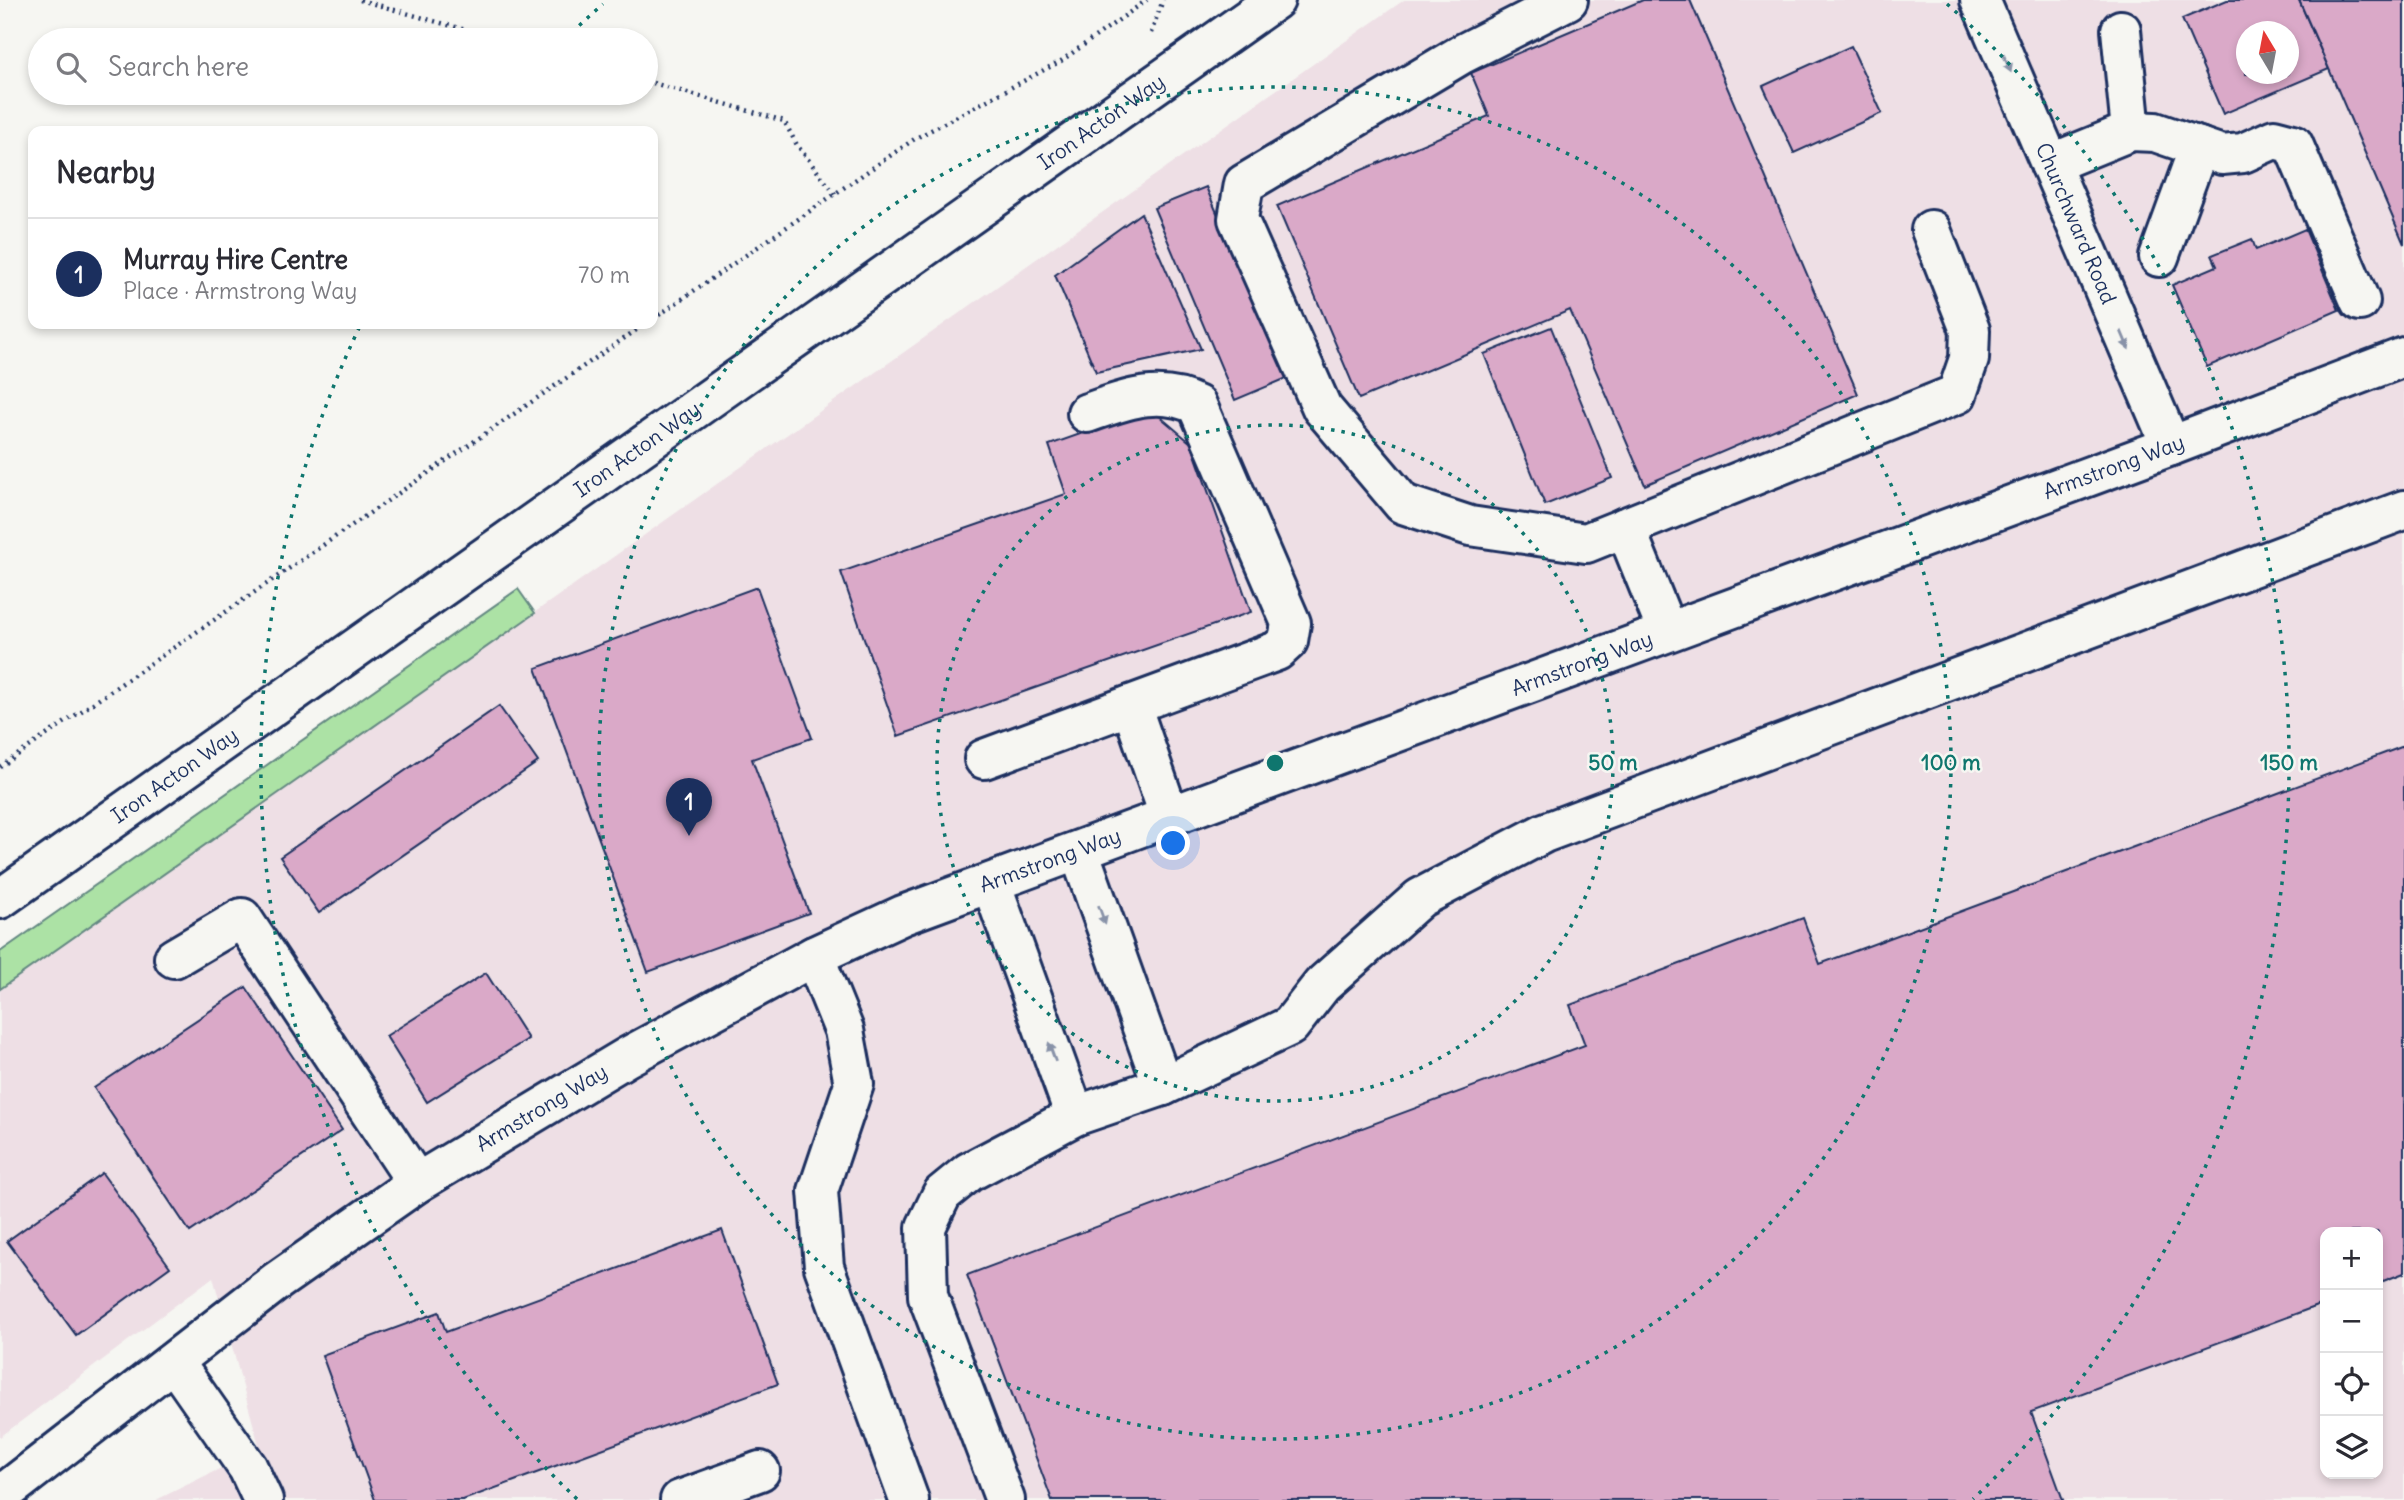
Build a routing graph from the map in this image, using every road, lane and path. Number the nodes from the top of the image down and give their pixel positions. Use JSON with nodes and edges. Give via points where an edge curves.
{"nodes":[{"id":1,"x":360,"y":0,"type":"edge"},
{"id":2,"x":1147,"y":0,"type":"edge"},
{"id":3,"x":1275,"y":0,"type":"edge"},
{"id":4,"x":1568,"y":0,"type":"edge"},
{"id":5,"x":1980,"y":0,"type":"edge"},
{"id":6,"x":459,"y":28,"type":"edge"},
{"id":7,"x":2121,"y":30,"type":"dead end"},
{"id":8,"x":658,"y":84,"type":"edge"},
{"id":9,"x":2131,"y":131,"type":"junction"},
{"id":10,"x":2199,"y":147,"type":"junction"},
{"id":11,"x":2050,"y":163,"type":"junction"},
{"id":12,"x":835,"y":194,"type":"junction"},
{"id":13,"x":1931,"y":230,"type":"dead end"},
{"id":14,"x":2159,"y":257,"type":"dead end"},
{"id":15,"x":2360,"y":301,"type":"dead end"},
{"id":16,"x":658,"y":316,"type":"edge"},
{"id":17,"x":638,"y":329,"type":"edge"},
{"id":18,"x":2404,"y":357,"type":"edge"},
{"id":19,"x":1087,"y":413,"type":"dead end"},
{"id":20,"x":2171,"y":446,"type":"junction"},
{"id":21,"x":2404,"y":510,"type":"edge"},
{"id":22,"x":1625,"y":527,"type":"junction"},
{"id":23,"x":1667,"y":631,"type":"junction"},
{"id":24,"x":1131,"y":705,"type":"junction"},
{"id":25,"x":984,"y":760,"type":"dead end"},
{"id":26,"x":0,"y":767,"type":"edge"},
{"id":27,"x":1170,"y":818,"type":"junction"},
{"id":28,"x":1079,"y":850,"type":"junction"},
{"id":29,"x":991,"y":883,"type":"junction"},
{"id":30,"x":0,"y":899,"type":"edge"},
{"id":31,"x":814,"y":956,"type":"junction"},
{"id":32,"x":174,"y":958,"type":"dead end"},
{"id":33,"x":1163,"y":1086,"type":"junction"},
{"id":34,"x":1075,"y":1116,"type":"junction"},
{"id":35,"x":417,"y":1183,"type":"junction"},
{"id":36,"x":174,"y":1362,"type":"junction"},
{"id":37,"x":760,"y":1471,"type":"dead end"},
{"id":38,"x":6,"y":1480,"type":"edge"},
{"id":39,"x":263,"y":1500,"type":"edge"},
{"id":40,"x":680,"y":1500,"type":"edge"},
{"id":41,"x":909,"y":1500,"type":"edge"},
{"id":42,"x":1005,"y":1500,"type":"edge"}],
"edges":[{"from":1,"to":6,"type":"path"},
{"from":2,"to":12,"type":"path","via":[[1061,61],[916,138]]},
{"from":3,"to":30,"type":"street","name":"Iron Acton Way"},
{"from":4,"to":22,"type":"street","via":[[1462,54],[1244,184],[1238,219],[1322,408],[1403,504],[1470,526],[1586,543]]},
{"from":5,"to":11,"type":"street","name":"Churchward Road","one_way":true},
{"from":7,"to":9,"type":"street"},
{"from":8,"to":12,"type":"path","via":[[784,121]]},
{"from":9,"to":10,"type":"street","via":[[2155,132]]},
{"from":9,"to":11,"type":"street"},
{"from":10,"to":14,"type":"street"},
{"from":10,"to":15,"type":"street","via":[[2222,155],[2243,153],[2274,139],[2293,144]]},
{"from":11,"to":20,"type":"street","name":"Churchward Road","one_way":true},
{"from":12,"to":16,"type":"path"},
{"from":13,"to":22,"type":"street","via":[[1970,330],[1969,359],[1957,394]]},
{"from":17,"to":26,"type":"path"},
{"from":18,"to":20,"type":"street","name":"Armstrong Way"},
{"from":19,"to":24,"type":"street","via":[[1134,397],[1177,396],[1197,405],[1291,623],[1288,641],[1277,651]]},
{"from":20,"to":23,"type":"street","name":"Armstrong Way"},
{"from":21,"to":33,"type":"street","via":[[1545,833],[1420,898],[1322,985],[1290,1026]]},
{"from":22,"to":23,"type":"street"},
{"from":23,"to":27,"type":"street","name":"Armstrong Way"},
{"from":24,"to":25,"type":"street"},
{"from":24,"to":27,"type":"street"},
{"from":27,"to":28,"type":"street","name":"Armstrong Way"},
{"from":28,"to":29,"type":"street","name":"Armstrong Way"},
{"from":28,"to":33,"type":"street","one_way":true},
{"from":29,"to":31,"type":"street","name":"Armstrong Way","via":[[903,915]]},
{"from":34,"to":29,"type":"street","one_way":true},
{"from":31,"to":35,"type":"street","name":"Armstrong Way","via":[[626,1057]]},
{"from":31,"to":41,"type":"street","via":[[844,1030],[854,1084],[818,1191],[824,1267]]},
{"from":32,"to":35,"type":"street","via":[[242,918]]},
{"from":33,"to":34,"type":"street"},
{"from":34,"to":42,"type":"street","via":[[969,1172],[942,1194],[926,1227],[928,1296]]},
{"from":35,"to":36,"type":"street","name":"Armstrong Way","via":[[277,1281]]},
{"from":36,"to":38,"type":"street","name":"Armstrong Way"},
{"from":36,"to":39,"type":"street","via":[[248,1468]]},
{"from":37,"to":40,"type":"street"}]}
